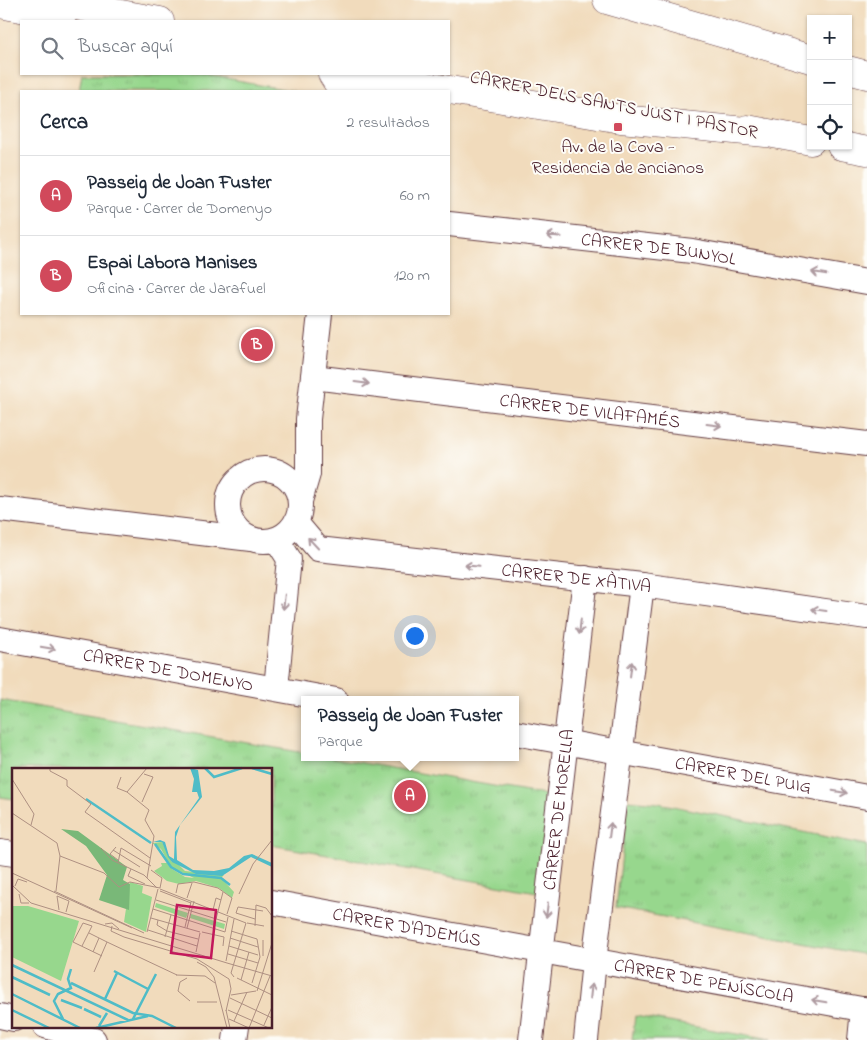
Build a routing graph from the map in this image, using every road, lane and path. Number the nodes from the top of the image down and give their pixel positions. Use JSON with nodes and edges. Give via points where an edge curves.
{"nodes":[{"id":1,"x":42,"y":0,"type":"edge"},
{"id":2,"x":607,"y":0,"type":"edge"},
{"id":3,"x":0,"y":4,"type":"edge"},
{"id":4,"x":85,"y":20,"type":"edge"},
{"id":5,"x":154,"y":20,"type":"edge"},
{"id":6,"x":807,"y":58,"type":"edge"},
{"id":7,"x":852,"y":71,"type":"edge"},
{"id":8,"x":450,"y":72,"type":"edge"},
{"id":9,"x":867,"y":75,"type":"edge"},
{"id":10,"x":332,"y":79,"type":"edge"},
{"id":11,"x":365,"y":83,"type":"edge"},
{"id":12,"x":766,"y":133,"type":"junction"},
{"id":13,"x":807,"y":140,"type":"edge"},
{"id":14,"x":852,"y":148,"type":"edge"},
{"id":15,"x":867,"y":151,"type":"edge"},
{"id":16,"x":450,"y":224,"type":"edge"},
{"id":17,"x":867,"y":282,"type":"edge"},
{"id":18,"x":320,"y":315,"type":"edge"},
{"id":19,"x":313,"y":377,"type":"junction"},
{"id":20,"x":308,"y":420,"type":"junction"},
{"id":21,"x":867,"y":444,"type":"edge"},
{"id":22,"x":276,"y":471,"type":"junction"},
{"id":23,"x":0,"y":509,"type":"edge"},
{"id":24,"x":228,"y":510,"type":"junction"},
{"id":25,"x":298,"y":512,"type":"junction"},
{"id":26,"x":174,"y":530,"type":"junction"},
{"id":27,"x":250,"y":539,"type":"junction"},
{"id":28,"x":277,"y":540,"type":"junction"},
{"id":29,"x":585,"y":578,"type":"junction"},
{"id":30,"x":642,"y":585,"type":"junction"},
{"id":31,"x":867,"y":617,"type":"edge"},
{"id":32,"x":0,"y":639,"type":"edge"},
{"id":33,"x":276,"y":688,"type":"junction"},
{"id":34,"x":316,"y":696,"type":"edge"},
{"id":35,"x":519,"y":734,"type":"edge"},
{"id":36,"x":567,"y":743,"type":"junction"},
{"id":37,"x":620,"y":752,"type":"junction"},
{"id":38,"x":867,"y":797,"type":"edge"},
{"id":39,"x":272,"y":902,"type":"edge"},
{"id":40,"x":542,"y":952,"type":"junction"},
{"id":41,"x":594,"y":961,"type":"junction"},
{"id":42,"x":865,"y":1009,"type":"edge"},
{"id":43,"x":50,"y":1028,"type":"edge"},
{"id":44,"x":71,"y":1036,"type":"edge"},
{"id":45,"x":94,"y":1040,"type":"edge"},
{"id":46,"x":530,"y":1040,"type":"edge"},
{"id":47,"x":586,"y":1040,"type":"edge"},
{"id":48,"x":860,"y":1040,"type":"edge"}],
"edges":[{"from":1,"to":5,"type":"main road"},
{"from":2,"to":6,"type":"main road"},
{"from":3,"to":4,"type":"main road"},
{"from":7,"to":9,"type":"main road"},
{"from":8,"to":12,"type":"main road","name":"CARRER DELS SANTS JUST I PASTOR"},
{"from":10,"to":11,"type":"main road","name":"CARRER DELS SANTS JUST I PASTOR","via":[[352,89]]},
{"from":11,"to":12,"type":"main road","name":"CARRER DELS SANTS JUST I PASTOR","via":[[397,81],[622,119]]},
{"from":12,"to":13,"type":"main road"},
{"from":14,"to":15,"type":"main road"},
{"from":17,"to":16,"type":"street","name":"CARRER DE BUNYOL","one_way":true,"via":[[692,250]]},
{"from":18,"to":19,"type":"street"},
{"from":19,"to":20,"type":"street"},
{"from":19,"to":21,"type":"street","name":"CARRER DE VILAFAMÉS","one_way":true},
{"from":20,"to":22,"type":"street","via":[[295,450]]},
{"from":20,"to":25,"type":"street","via":[[308,474]]},
{"from":22,"to":24,"type":"street","via":[[252,471],[232,486]]},
{"from":22,"to":25,"type":"street","via":[[293,482]]},
{"from":23,"to":26,"type":"street"},
{"from":24,"to":26,"type":"street"},
{"from":24,"to":27,"type":"street","via":[[235,528]]},
{"from":25,"to":28,"type":"street","via":[[288,533]]},
{"from":29,"to":25,"type":"street","name":"CARRER DE XÀTIVA","one_way":true,"via":[[318,549]]},
{"from":26,"to":27,"type":"street"},
{"from":27,"to":28,"type":"street"},
{"from":28,"to":33,"type":"street","one_way":true,"via":[[289,559]]},
{"from":29,"to":30,"type":"street","name":"CARRER DE XÀTIVA"},
{"from":29,"to":36,"type":"street","name":"CARRER DE MORELLA","one_way":true},
{"from":31,"to":30,"type":"street","name":"CARRER DE XÀTIVA","one_way":true},
{"from":37,"to":30,"type":"street","one_way":true},
{"from":32,"to":33,"type":"street","name":"CARRER DE DOMENYO","one_way":true},
{"from":33,"to":34,"type":"street","name":"CARRER DE DOMENYO"},
{"from":35,"to":36,"type":"street"},
{"from":36,"to":37,"type":"street"},
{"from":36,"to":40,"type":"street","name":"CARRER DE MORELLA","one_way":true},
{"from":37,"to":38,"type":"street","name":"CARRER DEL PUIG","one_way":true},
{"from":41,"to":37,"type":"street","one_way":true},
{"from":39,"to":40,"type":"street","name":"CARRER D'ADEMÚS"},
{"from":40,"to":41,"type":"street","name":"CARRER DE PENÍSCOLA"},
{"from":40,"to":46,"type":"street","name":"CARRER DE MORELLA"},
{"from":42,"to":41,"type":"street","name":"CARRER DE PENÍSCOLA","one_way":true},
{"from":47,"to":41,"type":"street","one_way":true},
{"from":42,"to":48,"type":"street"},
{"from":43,"to":44,"type":"street"},
{"from":44,"to":45,"type":"street"}]}
